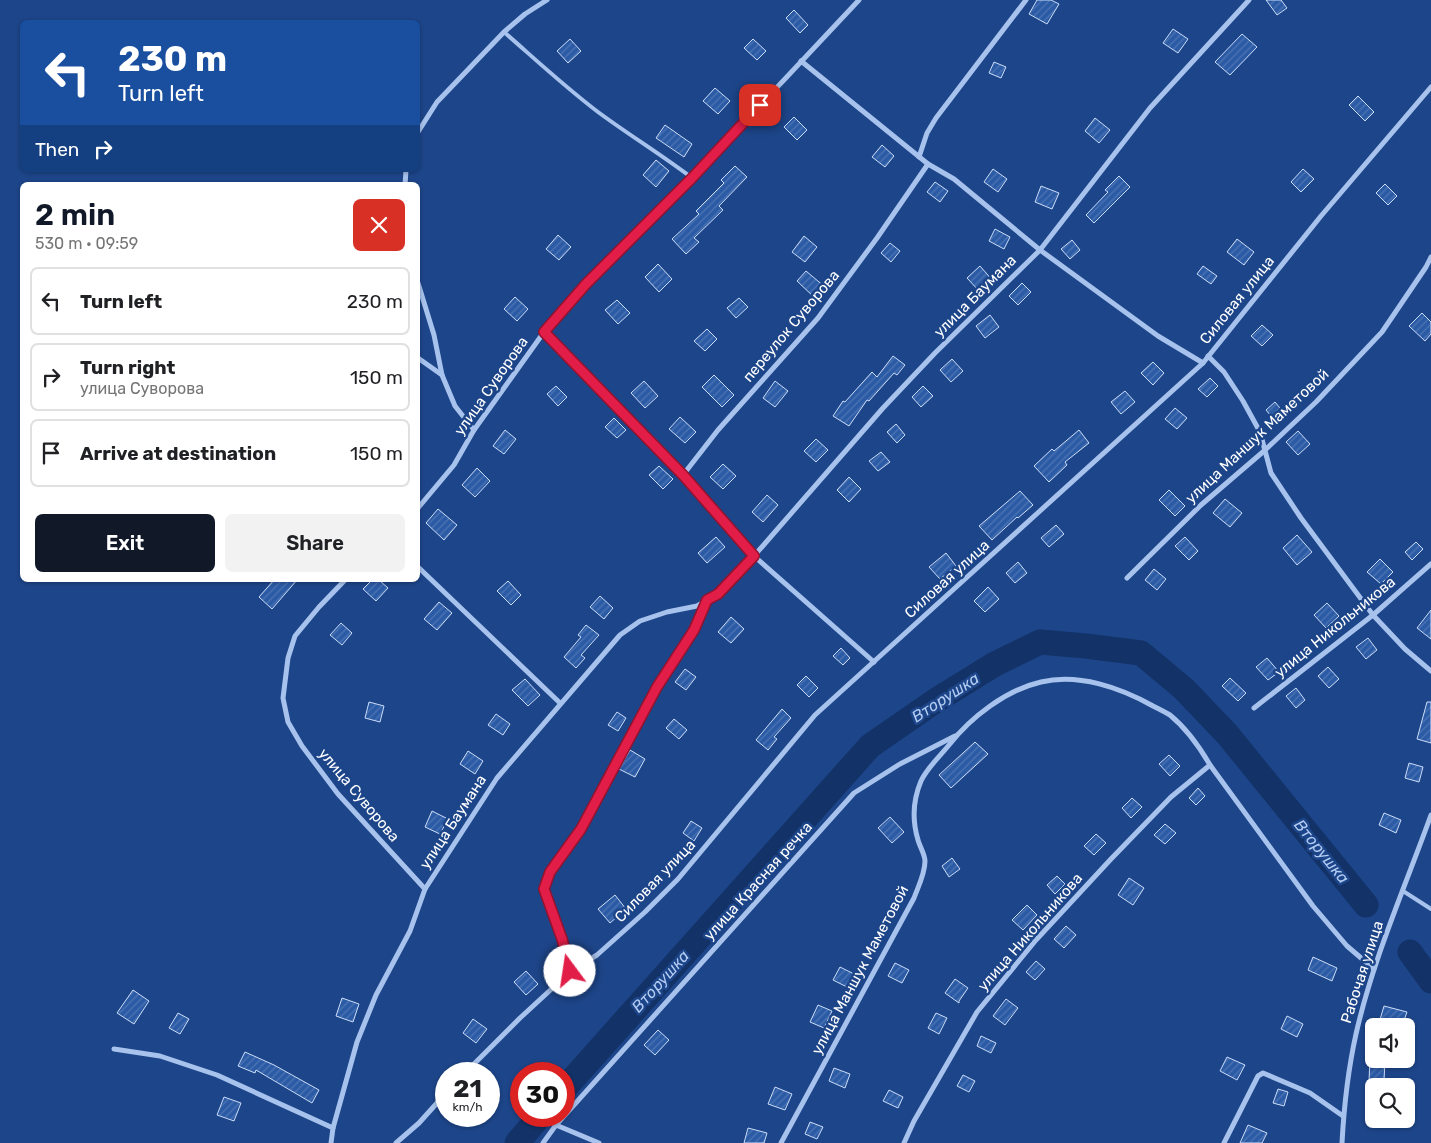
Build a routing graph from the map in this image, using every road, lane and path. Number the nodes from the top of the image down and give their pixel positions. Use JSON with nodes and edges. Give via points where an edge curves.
{"nodes":[{"id":1,"x":547,"y":0,"type":"edge"},
{"id":2,"x":859,"y":0,"type":"edge"},
{"id":3,"x":1026,"y":0,"type":"edge"},
{"id":4,"x":1249,"y":0,"type":"edge"},
{"id":5,"x":504,"y":32,"type":"junction"},
{"id":6,"x":801,"y":61,"type":"junction"},
{"id":7,"x":1431,"y":87,"type":"edge"},
{"id":8,"x":420,"y":129,"type":"edge"},
{"id":9,"x":919,"y":156,"type":"junction"},
{"id":10,"x":928,"y":164,"type":"junction"},
{"id":11,"x":692,"y":178,"type":"junction"},
{"id":12,"x":1040,"y":250,"type":"junction"},
{"id":13,"x":1431,"y":257,"type":"edge"},
{"id":14,"x":420,"y":290,"type":"edge"},
{"id":15,"x":544,"y":332,"type":"junction"},
{"id":16,"x":1208,"y":356,"type":"junction"},
{"id":17,"x":420,"y":359,"type":"edge"},
{"id":18,"x":1202,"y":363,"type":"junction"},
{"id":19,"x":442,"y":375,"type":"junction"},
{"id":20,"x":474,"y":430,"type":"junction"},
{"id":21,"x":1264,"y":451,"type":"junction"},
{"id":22,"x":683,"y":475,"type":"junction"},
{"id":23,"x":420,"y":506,"type":"edge"},
{"id":24,"x":754,"y":556,"type":"junction"},
{"id":25,"x":1431,"y":564,"type":"edge"},
{"id":26,"x":420,"y":569,"type":"edge"},
{"id":27,"x":1127,"y":578,"type":"dead end"},
{"id":28,"x":343,"y":582,"type":"edge"},
{"id":29,"x":707,"y":600,"type":"junction"},
{"id":30,"x":1373,"y":615,"type":"junction"},
{"id":31,"x":874,"y":662,"type":"junction"},
{"id":32,"x":1431,"y":671,"type":"edge"},
{"id":33,"x":560,"y":703,"type":"junction"},
{"id":34,"x":1254,"y":708,"type":"dead end"},
{"id":35,"x":957,"y":734,"type":"junction"},
{"id":36,"x":1210,"y":765,"type":"junction"},
{"id":37,"x":1431,"y":814,"type":"edge"},
{"id":38,"x":425,"y":889,"type":"junction"},
{"id":39,"x":1403,"y":891,"type":"junction"},
{"id":40,"x":1431,"y":909,"type":"edge"},
{"id":41,"x":1374,"y":969,"type":"junction"},
{"id":42,"x":570,"y":971,"type":"junction"},
{"id":43,"x":114,"y":1049,"type":"dead end"},
{"id":44,"x":476,"y":1062,"type":"edge"},
{"id":45,"x":575,"y":1104,"type":"edge"},
{"id":46,"x":435,"y":1105,"type":"edge"},
{"id":47,"x":1343,"y":1116,"type":"junction"},
{"id":48,"x":555,"y":1127,"type":"edge"},
{"id":49,"x":561,"y":1127,"type":"edge"},
{"id":50,"x":333,"y":1128,"type":"junction"},
{"id":51,"x":331,"y":1143,"type":"edge"},
{"id":52,"x":396,"y":1143,"type":"edge"},
{"id":53,"x":543,"y":1143,"type":"edge"},
{"id":54,"x":599,"y":1143,"type":"edge"},
{"id":55,"x":782,"y":1143,"type":"edge"},
{"id":56,"x":904,"y":1143,"type":"edge"},
{"id":57,"x":1224,"y":1143,"type":"edge"},
{"id":58,"x":1342,"y":1143,"type":"edge"}],
"edges":[{"from":1,"to":5,"type":"street"},
{"from":2,"to":6,"type":"street","name":"улица Суворова"},
{"from":3,"to":9,"type":"street","via":[[936,118]]},
{"from":4,"to":12,"type":"street","name":"улица Баумана","via":[[1150,108]]},
{"from":5,"to":8,"type":"street","via":[[437,102]]},
{"from":5,"to":11,"type":"lane","via":[[566,87]]},
{"from":6,"to":9,"type":"street"},
{"from":6,"to":11,"type":"street","name":"улица Суворова"},
{"from":7,"to":16,"type":"street","name":"Силовая улица"},
{"from":9,"to":10,"type":"street"},
{"from":10,"to":12,"type":"street","via":[[954,179]]},
{"from":10,"to":22,"type":"street","name":"переулок Суворова","via":[[818,318],[718,430]]},
{"from":11,"to":15,"type":"street","name":"улица Суворова","via":[[586,284]]},
{"from":12,"to":18,"type":"street","via":[[1158,336]]},
{"from":12,"to":24,"type":"street","name":"улица Баумана","via":[[883,408]]},
{"from":13,"to":21,"type":"street","name":"улица Маншук Маметовой","via":[[1382,332]]},
{"from":14,"to":19,"type":"street"},
{"from":15,"to":20,"type":"street","name":"улица Суворова"},
{"from":15,"to":22,"type":"street"},
{"from":16,"to":18,"type":"street","name":"Силовая улица"},
{"from":16,"to":21,"type":"street","via":[[1224,372],[1243,401],[1260,432]]},
{"from":17,"to":19,"type":"street"},
{"from":18,"to":31,"type":"street","name":"Силовая улица"},
{"from":19,"to":20,"type":"street","via":[[456,406]]},
{"from":20,"to":23,"type":"street","name":"улица Суворова","via":[[454,465]]},
{"from":21,"to":27,"type":"street","name":"улица Маншук Маметовой","via":[[1201,505]]},
{"from":21,"to":30,"type":"street","via":[[1271,473]]},
{"from":22,"to":24,"type":"street"},
{"from":24,"to":29,"type":"street","name":"улица Баумана","via":[[718,594]]},
{"from":24,"to":31,"type":"street"},
{"from":25,"to":30,"type":"street","name":"улица Никольникова"},
{"from":26,"to":33,"type":"street"},
{"from":28,"to":38,"type":"street","name":"улица Суворова","via":[[295,636],[288,658],[283,698],[288,722],[338,794]]},
{"from":29,"to":33,"type":"street","name":"улица Баумана","via":[[697,606],[640,621],[620,635]]},
{"from":29,"to":42,"type":"street","name":"улица Баумана","via":[[694,630],[657,687],[581,829],[550,872],[544,889]]},
{"from":30,"to":32,"type":"street"},
{"from":30,"to":34,"type":"street","name":"улица Никольникова"},
{"from":31,"to":42,"type":"street","name":"Силовая улица","via":[[815,715],[678,879],[597,955]]},
{"from":33,"to":38,"type":"street","name":"улица Баумана","via":[[496,778]]},
{"from":35,"to":36,"type":"street","name":"улица Маншук Маметовой","via":[[984,710],[1014,692],[1041,682],[1066,679],[1132,694],[1169,715],[1196,742]]},
{"from":35,"to":45,"type":"street","name":"улица Красная речка","via":[[854,793]]},
{"from":35,"to":55,"type":"street","name":"улица Маншук Маметовой","via":[[922,779],[915,798],[913,818],[925,861],[914,898]]},
{"from":36,"to":41,"type":"street","name":"улица Маншук Маметовой","via":[[1346,946]]},
{"from":36,"to":56,"type":"street","name":"улица Никольникова","via":[[1171,797],[1111,859],[1024,954],[977,1012]]},
{"from":37,"to":39,"type":"street","name":"Рабочая улица"},
{"from":38,"to":50,"type":"street","name":"улица Баумана","via":[[410,931],[376,995],[357,1042]]},
{"from":39,"to":40,"type":"lane"},
{"from":39,"to":41,"type":"street","name":"Рабочая улица"},
{"from":41,"to":47,"type":"street","name":"Рабочая улица","via":[[1356,1033]]},
{"from":42,"to":44,"type":"street","name":"Силовая улица"},
{"from":43,"to":50,"type":"street","via":[[160,1056],[217,1075]]},
{"from":46,"to":52,"type":"street"},
{"from":47,"to":57,"type":"street","via":[[1310,1093],[1263,1073],[1258,1076]]},
{"from":47,"to":58,"type":"street","name":"Рабочая улица"},
{"from":48,"to":53,"type":"street","name":"улица Красная речка"},
{"from":49,"to":54,"type":"street"},
{"from":50,"to":51,"type":"street","name":"улица Баумана"}]}
